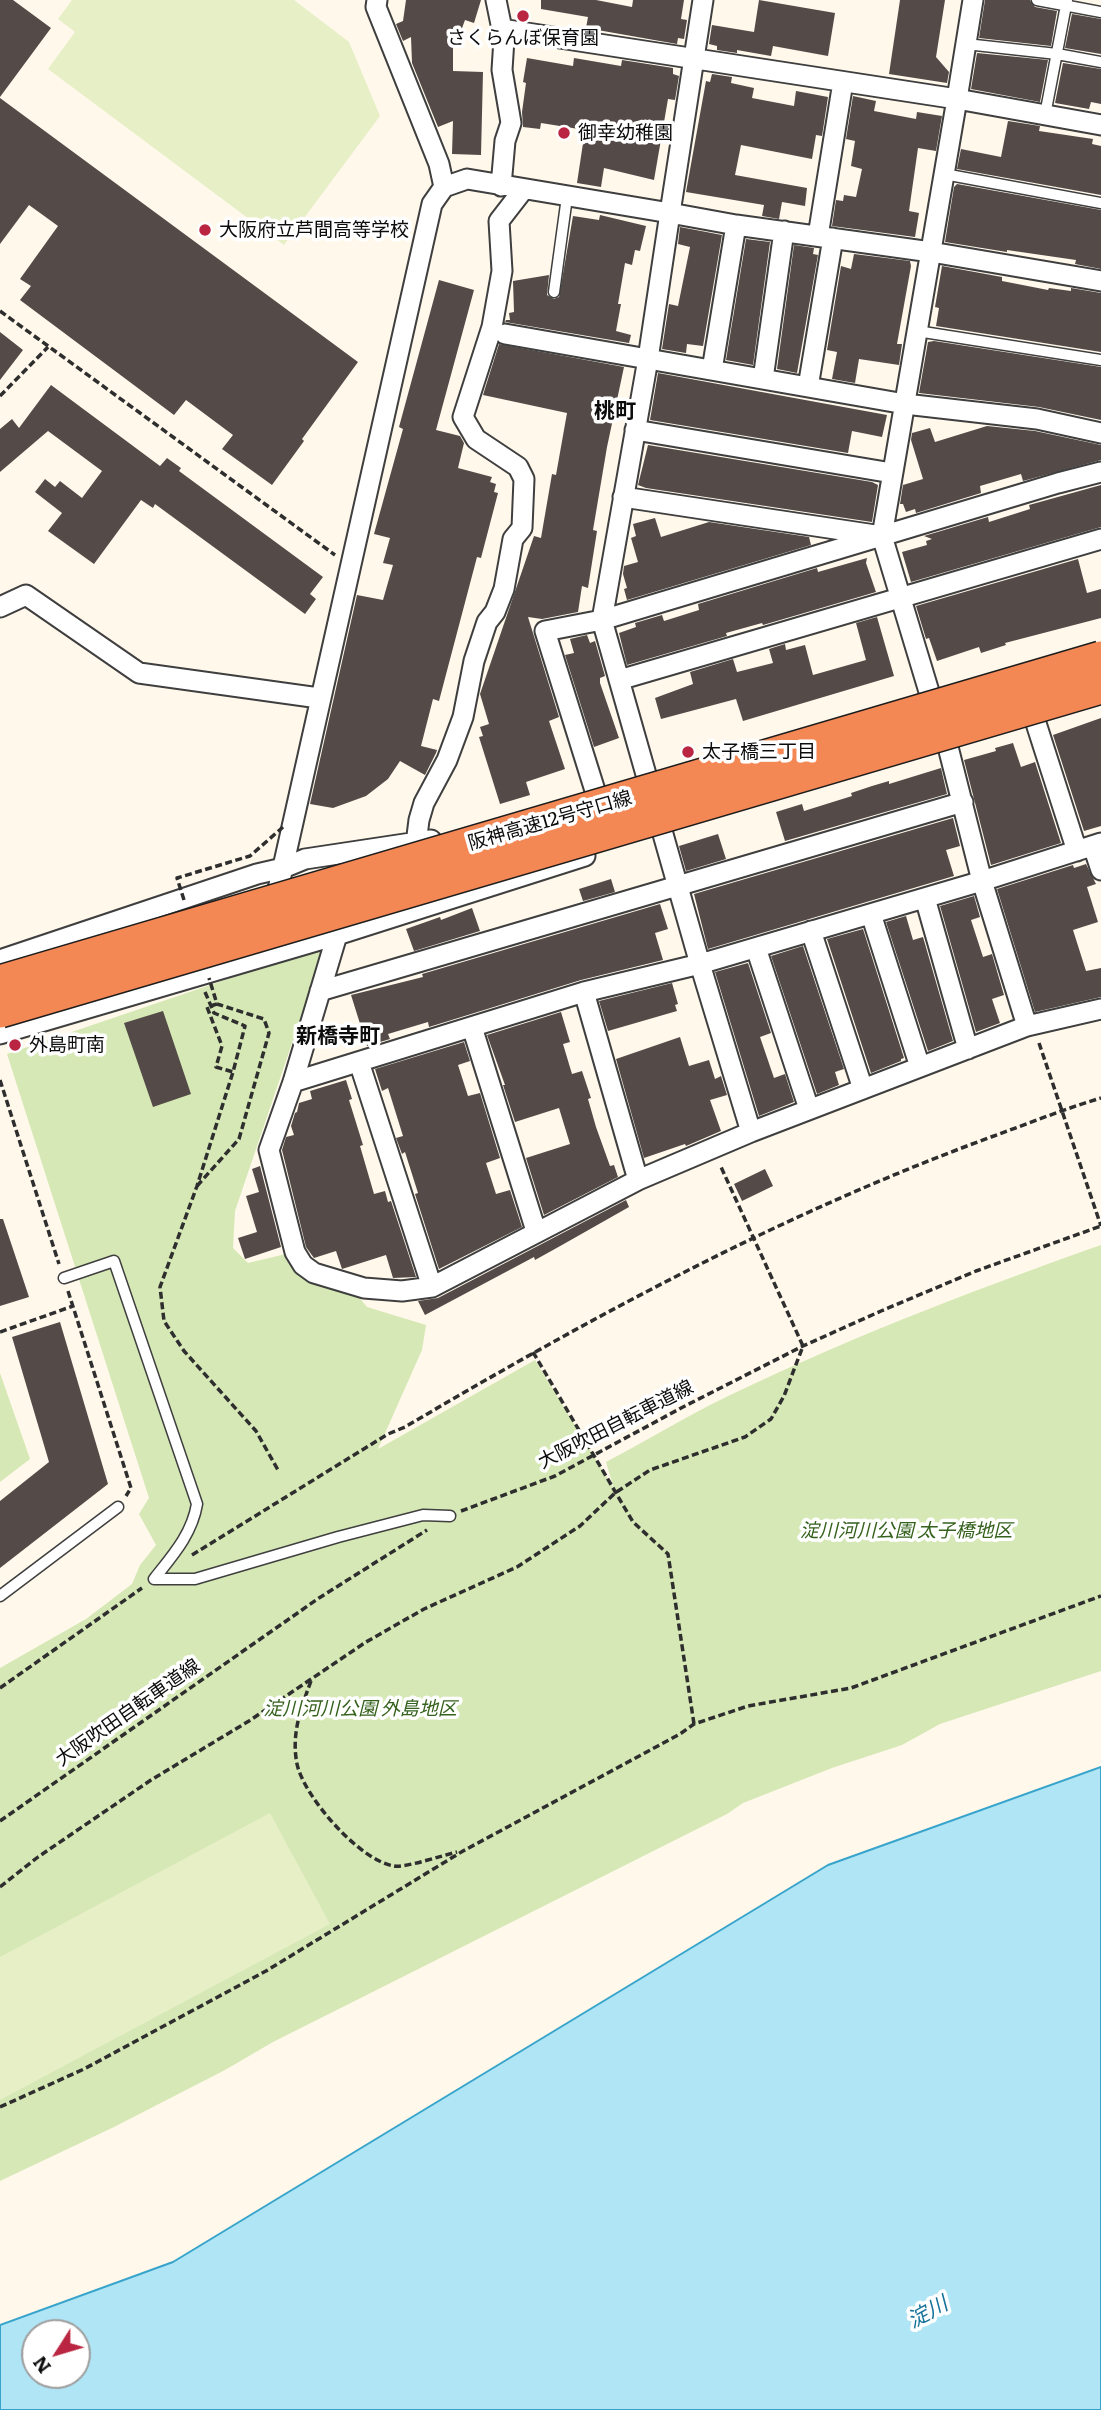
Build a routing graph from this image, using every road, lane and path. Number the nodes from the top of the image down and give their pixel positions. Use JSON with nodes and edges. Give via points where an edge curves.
{"nodes":[{"id":1,"x":377,"y":0,"type":"edge"},
{"id":2,"x":496,"y":0,"type":"edge"},
{"id":3,"x":703,"y":0,"type":"edge"},
{"id":4,"x":973,"y":0,"type":"edge"},
{"id":5,"x":1037,"y":0,"type":"edge"},
{"id":6,"x":1066,"y":3,"type":"edge"},
{"id":7,"x":1101,"y":12,"type":"edge"},
{"id":8,"x":501,"y":29,"type":"junction"},
{"id":9,"x":966,"y":44,"type":"junction"},
{"id":10,"x":1057,"y":54,"type":"junction"},
{"id":11,"x":694,"y":60,"type":"junction"},
{"id":12,"x":1101,"y":62,"type":"edge"},
{"id":13,"x":843,"y":82,"type":"junction"},
{"id":14,"x":957,"y":99,"type":"junction"},
{"id":15,"x":1045,"y":115,"type":"junction"},
{"id":16,"x":1101,"y":125,"type":"edge"},
{"id":17,"x":944,"y":174,"type":"junction"},
{"id":18,"x":500,"y":186,"type":"junction"},
{"id":19,"x":444,"y":187,"type":"junction"},
{"id":20,"x":523,"y":190,"type":"junction"},
{"id":21,"x":567,"y":197,"type":"junction"},
{"id":22,"x":1101,"y":203,"type":"edge"},
{"id":23,"x":670,"y":213,"type":"junction"},
{"id":24,"x":736,"y":225,"type":"junction"},
{"id":25,"x":784,"y":231,"type":"junction"},
{"id":26,"x":826,"y":237,"type":"junction"},
{"id":27,"x":931,"y":252,"type":"junction"},
{"id":28,"x":1101,"y":281,"type":"edge"},
{"id":29,"x":554,"y":292,"type":"dead end"},
{"id":30,"x":0,"y":312,"type":"edge"},
{"id":31,"x":917,"y":331,"type":"junction"},
{"id":32,"x":505,"y":334,"type":"dead end"},
{"id":33,"x":48,"y":347,"type":"junction"},
{"id":34,"x":648,"y":359,"type":"junction"},
{"id":35,"x":1101,"y":360,"type":"edge"},
{"id":36,"x":712,"y":370,"type":"junction"},
{"id":37,"x":762,"y":379,"type":"junction"},
{"id":38,"x":808,"y":387,"type":"junction"},
{"id":39,"x":0,"y":396,"type":"edge"},
{"id":40,"x":905,"y":404,"type":"junction"},
{"id":41,"x":635,"y":430,"type":"junction"},
{"id":42,"x":1101,"y":433,"type":"edge"},
{"id":43,"x":1101,"y":472,"type":"edge"},
{"id":44,"x":892,"y":473,"type":"junction"},
{"id":45,"x":623,"y":497,"type":"junction"},
{"id":46,"x":882,"y":536,"type":"junction"},
{"id":47,"x":1101,"y":539,"type":"edge"},
{"id":48,"x":351,"y":567,"type":"junction"},
{"id":49,"x":899,"y":597,"type":"junction"},
{"id":50,"x":0,"y":607,"type":"edge"},
{"id":51,"x":602,"y":620,"type":"junction"},
{"id":52,"x":1101,"y":646,"type":"edge"},
{"id":53,"x":1101,"y":659,"type":"edge"},
{"id":54,"x":619,"y":680,"type":"junction"},
{"id":55,"x":1101,"y":686,"type":"edge"},
{"id":56,"x":930,"y":695,"type":"junction"},
{"id":57,"x":319,"y":698,"type":"junction"},
{"id":58,"x":1101,"y":698,"type":"edge"},
{"id":59,"x":1034,"y":717,"type":"junction"},
{"id":60,"x":941,"y":745,"type":"junction"},
{"id":61,"x":649,"y":780,"type":"junction"},
{"id":62,"x":597,"y":797,"type":"junction"},
{"id":63,"x":963,"y":802,"type":"junction"},
{"id":64,"x":284,"y":819,"type":"dead end"},
{"id":65,"x":283,"y":827,"type":"junction"},
{"id":66,"x":662,"y":831,"type":"junction"},
{"id":67,"x":283,"y":834,"type":"dead end"},
{"id":68,"x":416,"y":844,"type":"junction"},
{"id":69,"x":1090,"y":847,"type":"edge"},
{"id":70,"x":283,"y":868,"type":"junction"},
{"id":71,"x":1101,"y":870,"type":"edge"},
{"id":72,"x":982,"y":881,"type":"junction"},
{"id":73,"x":677,"y":886,"type":"junction"},
{"id":74,"x":191,"y":887,"type":"dead end"},
{"id":75,"x":178,"y":891,"type":"dead end"},
{"id":76,"x":925,"y":898,"type":"junction"},
{"id":77,"x":185,"y":903,"type":"dead end"},
{"id":78,"x":871,"y":914,"type":"junction"},
{"id":79,"x":811,"y":931,"type":"junction"},
{"id":80,"x":337,"y":935,"type":"junction"},
{"id":81,"x":756,"y":948,"type":"junction"},
{"id":82,"x":262,"y":956,"type":"junction"},
{"id":83,"x":0,"y":960,"type":"edge"},
{"id":84,"x":700,"y":964,"type":"junction"},
{"id":85,"x":201,"y":970,"type":"junction"},
{"id":86,"x":0,"y":983,"type":"edge"},
{"id":87,"x":320,"y":991,"type":"junction"},
{"id":88,"x":583,"y":992,"type":"junction"},
{"id":89,"x":217,"y":1004,"type":"junction"},
{"id":90,"x":1101,"y":1009,"type":"edge"},
{"id":91,"x":0,"y":1010,"type":"edge"},
{"id":92,"x":472,"y":1027,"type":"junction"},
{"id":93,"x":1032,"y":1030,"type":"junction"},
{"id":94,"x":0,"y":1034,"type":"edge"},
{"id":95,"x":968,"y":1049,"type":"junction"},
{"id":96,"x":359,"y":1062,"type":"junction"},
{"id":97,"x":920,"y":1067,"type":"junction"},
{"id":98,"x":233,"y":1072,"type":"junction"},
{"id":99,"x":0,"y":1080,"type":"edge"},
{"id":100,"x":293,"y":1082,"type":"junction"},
{"id":101,"x":863,"y":1089,"type":"junction"},
{"id":102,"x":1101,"y":1098,"type":"edge"},
{"id":103,"x":809,"y":1110,"type":"junction"},
{"id":104,"x":1061,"y":1112,"type":"junction"},
{"id":105,"x":751,"y":1132,"type":"junction"},
{"id":106,"x":713,"y":1148,"type":"junction"},
{"id":107,"x":638,"y":1180,"type":"junction"},
{"id":108,"x":197,"y":1186,"type":"junction"},
{"id":109,"x":1101,"y":1226,"type":"edge"},
{"id":110,"x":536,"y":1231,"type":"junction"},
{"id":111,"x":752,"y":1238,"type":"junction"},
{"id":112,"x":64,"y":1278,"type":"junction"},
{"id":113,"x":432,"y":1287,"type":"junction"},
{"id":114,"x":73,"y":1306,"type":"junction"},
{"id":115,"x":0,"y":1332,"type":"edge"},
{"id":116,"x":803,"y":1346,"type":"junction"},
{"id":117,"x":533,"y":1352,"type":"junction"},
{"id":118,"x":593,"y":1456,"type":"junction"},
{"id":119,"x":278,"y":1470,"type":"dead end"},
{"id":120,"x":615,"y":1493,"type":"junction"},
{"id":121,"x":118,"y":1507,"type":"joint"},
{"id":122,"x":450,"y":1516,"type":"junction"},
{"id":123,"x":187,"y":1558,"type":"dead end"},
{"id":124,"x":154,"y":1579,"type":"junction"},
{"id":125,"x":0,"y":1596,"type":"edge"},
{"id":126,"x":1101,"y":1597,"type":"edge"},
{"id":127,"x":311,"y":1681,"type":"junction"},
{"id":128,"x":0,"y":1688,"type":"edge"},
{"id":129,"x":694,"y":1724,"type":"junction"},
{"id":130,"x":0,"y":1821,"type":"edge"},
{"id":131,"x":463,"y":1850,"type":"junction"},
{"id":132,"x":0,"y":1887,"type":"edge"},
{"id":133,"x":0,"y":2106,"type":"edge"}],
"edges":[{"from":1,"to":19,"type":"street"},
{"from":2,"to":8,"type":"street"},
{"from":3,"to":11,"type":"street"},
{"from":4,"to":9,"type":"street"},
{"from":5,"to":6,"type":"lane"},
{"from":6,"to":7,"type":"lane"},
{"from":6,"to":10,"type":"lane"},
{"from":8,"to":11,"type":"street"},
{"from":8,"to":18,"type":"street","via":[[511,122]]},
{"from":9,"to":10,"type":"lane"},
{"from":9,"to":14,"type":"street"},
{"from":10,"to":12,"type":"lane"},
{"from":10,"to":15,"type":"lane"},
{"from":11,"to":13,"type":"street"},
{"from":11,"to":23,"type":"street"},
{"from":13,"to":14,"type":"street"},
{"from":13,"to":26,"type":"street"},
{"from":14,"to":15,"type":"street"},
{"from":14,"to":17,"type":"street"},
{"from":15,"to":16,"type":"street"},
{"from":17,"to":22,"type":"lane"},
{"from":17,"to":27,"type":"street"},
{"from":18,"to":19,"type":"street","via":[[467,179]]},
{"from":18,"to":20,"type":"street"},
{"from":19,"to":48,"type":"street","via":[[432,204]]},
{"from":20,"to":21,"type":"street"},
{"from":20,"to":68,"type":"street","via":[[499,221],[502,271],[492,327],[463,417],[476,439],[522,472],[522,528],[513,539],[504,589],[474,662],[463,717],[424,803]]},
{"from":21,"to":23,"type":"street"},
{"from":21,"to":29,"type":"lane"},
{"from":23,"to":24,"type":"street"},
{"from":23,"to":34,"type":"street"},
{"from":24,"to":25,"type":"street"},
{"from":24,"to":36,"type":"street"},
{"from":25,"to":26,"type":"street"},
{"from":25,"to":37,"type":"street"},
{"from":26,"to":27,"type":"street"},
{"from":26,"to":38,"type":"street"},
{"from":27,"to":28,"type":"street"},
{"from":27,"to":31,"type":"street"},
{"from":30,"to":33,"type":"path"},
{"from":31,"to":35,"type":"lane"},
{"from":31,"to":40,"type":"street"},
{"from":32,"to":34,"type":"street"},
{"from":33,"to":39,"type":"path"},
{"from":33,"to":48,"type":"path"},
{"from":34,"to":36,"type":"street"},
{"from":34,"to":41,"type":"street"},
{"from":36,"to":37,"type":"street"},
{"from":37,"to":38,"type":"street"},
{"from":38,"to":40,"type":"street"},
{"from":40,"to":42,"type":"street","via":[[1037,419]]},
{"from":40,"to":44,"type":"street"},
{"from":41,"to":44,"type":"street"},
{"from":41,"to":45,"type":"street"},
{"from":43,"to":46,"type":"street"},
{"from":44,"to":46,"type":"street"},
{"from":45,"to":46,"type":"street"},
{"from":45,"to":51,"type":"street"},
{"from":46,"to":49,"type":"street"},
{"from":46,"to":51,"type":"street"},
{"from":47,"to":49,"type":"street"},
{"from":48,"to":57,"type":"street"},
{"from":49,"to":54,"type":"street"},
{"from":49,"to":56,"type":"street"},
{"from":50,"to":57,"type":"street","via":[[26,595],[139,673]]},
{"from":51,"to":54,"type":"street"},
{"from":51,"to":62,"type":"street","via":[[545,631]]},
{"from":52,"to":56,"type":"street"},
{"from":53,"to":86,"type":"highway","name":"阪神高速12号守口線","bridge":true},
{"from":54,"to":61,"type":"street"},
{"from":55,"to":91,"type":"highway","name":"阪神高速12号守口線","bridge":true},
{"from":56,"to":60,"type":"street"},
{"from":56,"to":61,"type":"street"},
{"from":57,"to":70,"type":"street"},
{"from":58,"to":59,"type":"street"},
{"from":59,"to":60,"type":"street"},
{"from":59,"to":69,"type":"street"},
{"from":60,"to":63,"type":"street"},
{"from":60,"to":66,"type":"street"},
{"from":61,"to":62,"type":"street"},
{"from":61,"to":66,"type":"street"},
{"from":62,"to":68,"type":"street","via":[[505,825]]},
{"from":63,"to":72,"type":"street"},
{"from":63,"to":73,"type":"street"},
{"from":64,"to":65,"type":"path"},
{"from":65,"to":67,"type":"path"},
{"from":65,"to":77,"type":"path","bridge":true,"via":[[250,856],[177,877]]},
{"from":66,"to":73,"type":"street"},
{"from":66,"to":80,"type":"street"},
{"from":68,"to":70,"type":"street","via":[[305,859]]},
{"from":69,"to":71,"type":"street"},
{"from":69,"to":72,"type":"street"},
{"from":70,"to":82,"type":"street"},
{"from":70,"to":83,"type":"street"},
{"from":72,"to":76,"type":"street"},
{"from":72,"to":93,"type":"street"},
{"from":73,"to":84,"type":"street"},
{"from":73,"to":87,"type":"street"},
{"from":74,"to":75,"type":"path"},
{"from":76,"to":78,"type":"street"},
{"from":76,"to":95,"type":"street"},
{"from":78,"to":79,"type":"street"},
{"from":78,"to":97,"type":"street"},
{"from":79,"to":81,"type":"street"},
{"from":79,"to":101,"type":"street"},
{"from":80,"to":82,"type":"street"},
{"from":80,"to":87,"type":"street"},
{"from":81,"to":84,"type":"street"},
{"from":81,"to":103,"type":"street"},
{"from":82,"to":85,"type":"street"},
{"from":84,"to":88,"type":"street"},
{"from":84,"to":105,"type":"street"},
{"from":85,"to":89,"type":"path","bridge":true},
{"from":85,"to":94,"type":"street"},
{"from":85,"to":98,"type":"path","via":[[214,1013],[245,1026]]},
{"from":87,"to":100,"type":"street"},
{"from":88,"to":92,"type":"street"},
{"from":88,"to":107,"type":"street"},
{"from":89,"to":98,"type":"path","bridge":true,"via":[[207,1007],[221,1039],[216,1067]]},
{"from":89,"to":108,"type":"path","bridge":true,"via":[[264,1019],[269,1033],[239,1139]]},
{"from":90,"to":93,"type":"street"},
{"from":92,"to":96,"type":"street"},
{"from":92,"to":110,"type":"street"},
{"from":93,"to":95,"type":"street"},
{"from":93,"to":104,"type":"path"},
{"from":95,"to":97,"type":"street"},
{"from":96,"to":100,"type":"street"},
{"from":96,"to":113,"type":"street"},
{"from":97,"to":101,"type":"street"},
{"from":98,"to":108,"type":"path"},
{"from":99,"to":112,"type":"path"},
{"from":100,"to":113,"type":"street","via":[[269,1150],[295,1252],[303,1265],[364,1289]]},
{"from":101,"to":103,"type":"street"},
{"from":102,"to":104,"type":"path"},
{"from":103,"to":105,"type":"street"},
{"from":104,"to":109,"type":"path"},
{"from":104,"to":111,"type":"path","via":[[909,1168]]},
{"from":105,"to":106,"type":"street"},
{"from":106,"to":107,"type":"street"},
{"from":106,"to":111,"type":"path"},
{"from":107,"to":110,"type":"street"},
{"from":108,"to":119,"type":"path","via":[[160,1287],[164,1321],[184,1351],[256,1431]]},
{"from":109,"to":116,"type":"path","name":"大阪吹田自転車道線","via":[[976,1271]]},
{"from":110,"to":113,"type":"street"},
{"from":111,"to":116,"type":"path"},
{"from":111,"to":117,"type":"path"},
{"from":112,"to":114,"type":"path"},
{"from":112,"to":124,"type":"lane","via":[[114,1261],[198,1504],[183,1541]]},
{"from":114,"to":115,"type":"path"},
{"from":114,"to":121,"type":"path","via":[[131,1488]]},
{"from":116,"to":118,"type":"path","name":"大阪吹田自転車道線"},
{"from":116,"to":120,"type":"path","via":[[785,1396],[771,1419],[745,1437],[650,1470]]},
{"from":117,"to":118,"type":"path"},
{"from":117,"to":123,"type":"path","via":[[388,1434]]},
{"from":118,"to":120,"type":"path"},
{"from":118,"to":122,"type":"path","name":"大阪吹田自転車道線","via":[[555,1476]]},
{"from":120,"to":127,"type":"path","via":[[580,1526],[517,1567],[424,1609]]},
{"from":120,"to":129,"type":"path","via":[[633,1522],[668,1554]]},
{"from":121,"to":125,"type":"lane"},
{"from":122,"to":124,"type":"lane","via":[[423,1514],[195,1579]]},
{"from":122,"to":130,"type":"path","name":"大阪吹田自転車道線","via":[[308,1606]]},
{"from":124,"to":128,"type":"path"},
{"from":126,"to":129,"type":"path","via":[[851,1688],[748,1706]]},
{"from":127,"to":131,"type":"path","via":[[296,1724],[298,1765],[310,1794],[338,1829],[362,1852],[395,1866]]},
{"from":127,"to":132,"type":"path","via":[[151,1780]]},
{"from":129,"to":131,"type":"path"},
{"from":131,"to":133,"type":"path","via":[[266,1971],[84,2069]]}]}
